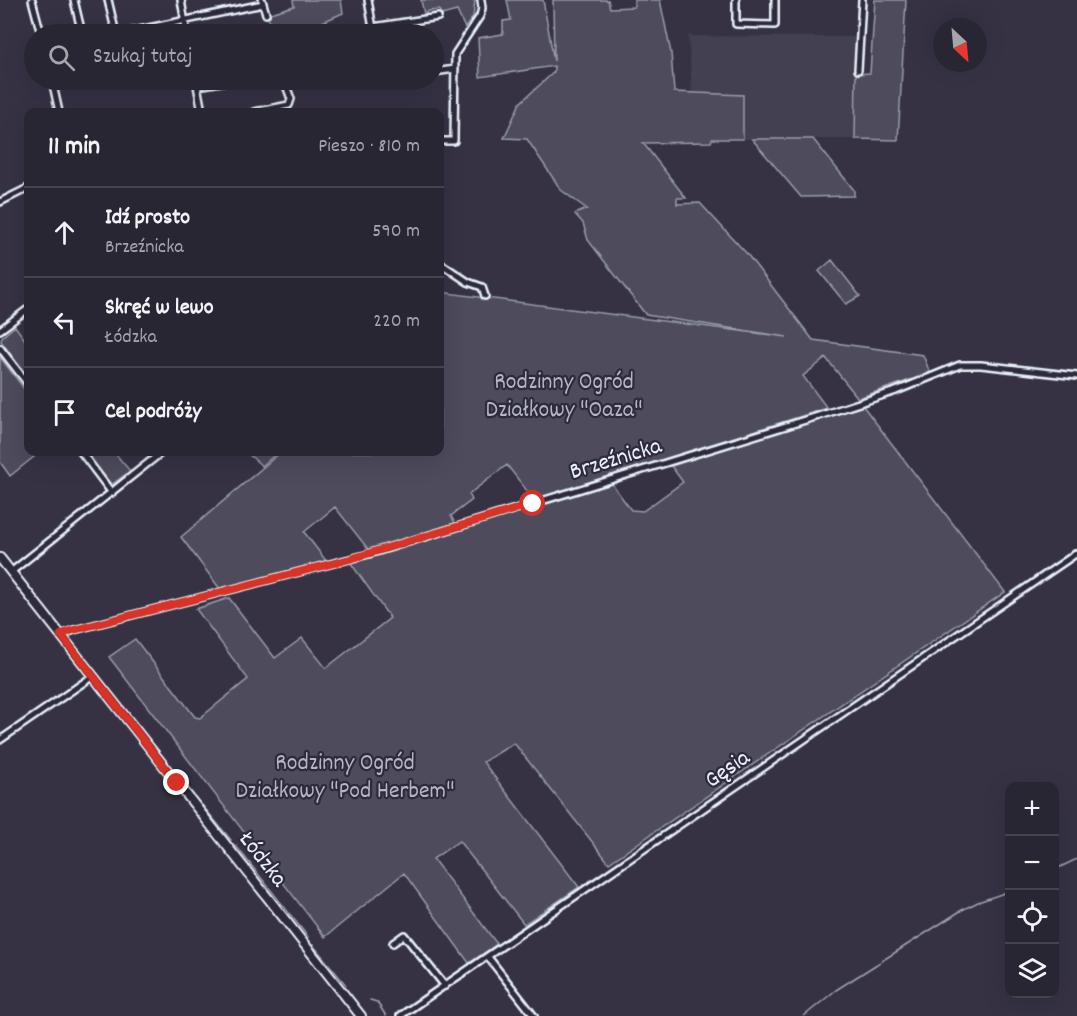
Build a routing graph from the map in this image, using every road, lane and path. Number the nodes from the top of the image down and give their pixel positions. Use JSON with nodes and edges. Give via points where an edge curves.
{"nodes":[{"id":1,"x":32,"y":0,"type":"edge"},
{"id":2,"x":74,"y":0,"type":"edge"},
{"id":3,"x":108,"y":0,"type":"edge"},
{"id":4,"x":181,"y":0,"type":"edge"},
{"id":5,"x":368,"y":0,"type":"edge"},
{"id":6,"x":481,"y":0,"type":"edge"},
{"id":7,"x":736,"y":0,"type":"edge"},
{"id":8,"x":775,"y":0,"type":"edge"},
{"id":9,"x":862,"y":0,"type":"edge"},
{"id":10,"x":262,"y":2,"type":"edge"},
{"id":11,"x":266,"y":14,"type":"dead end"},
{"id":12,"x":438,"y":17,"type":"dead end"},
{"id":13,"x":185,"y":21,"type":"junction"},
{"id":14,"x":38,"y":24,"type":"edge"},
{"id":15,"x":80,"y":24,"type":"edge"},
{"id":16,"x":115,"y":24,"type":"edge"},
{"id":17,"x":170,"y":24,"type":"edge"},
{"id":18,"x":185,"y":24,"type":"edge"},
{"id":19,"x":372,"y":24,"type":"edge"},
{"id":20,"x":392,"y":24,"type":"edge"},
{"id":21,"x":455,"y":69,"type":"junction"},
{"id":22,"x":858,"y":70,"type":"dead end"},
{"id":23,"x":444,"y":71,"type":"edge"},
{"id":24,"x":54,"y":90,"type":"edge"},
{"id":25,"x":198,"y":90,"type":"edge"},
{"id":26,"x":287,"y":90,"type":"edge"},
{"id":27,"x":59,"y":108,"type":"edge"},
{"id":28,"x":201,"y":108,"type":"edge"},
{"id":29,"x":272,"y":108,"type":"edge"},
{"id":30,"x":444,"y":141,"type":"edge"},
{"id":31,"x":24,"y":190,"type":"edge"},
{"id":32,"x":0,"y":202,"type":"edge"},
{"id":33,"x":444,"y":266,"type":"edge"},
{"id":34,"x":485,"y":296,"type":"dead end"},
{"id":35,"x":24,"y":312,"type":"edge"},
{"id":36,"x":0,"y":330,"type":"edge"},
{"id":37,"x":0,"y":348,"type":"edge"},
{"id":38,"x":1077,"y":376,"type":"edge"},
{"id":39,"x":24,"y":379,"type":"edge"},
{"id":40,"x":84,"y":456,"type":"edge"},
{"id":41,"x":157,"y":456,"type":"edge"},
{"id":42,"x":112,"y":493,"type":"junction"},
{"id":43,"x":1077,"y":553,"type":"edge"},
{"id":44,"x":0,"y":558,"type":"edge"},
{"id":45,"x":11,"y":572,"type":"junction"},
{"id":46,"x":61,"y":635,"type":"junction"},
{"id":47,"x":93,"y":676,"type":"junction"},
{"id":48,"x":0,"y":741,"type":"edge"},
{"id":49,"x":393,"y":943,"type":"dead end"},
{"id":50,"x":488,"y":957,"type":"junction"},
{"id":51,"x":445,"y":986,"type":"junction"},
{"id":52,"x":361,"y":1016,"type":"edge"},
{"id":53,"x":400,"y":1016,"type":"edge"},
{"id":54,"x":534,"y":1016,"type":"edge"}],
"edges":[{"from":1,"to":14,"type":"street"},
{"from":2,"to":15,"type":"street"},
{"from":3,"to":16,"type":"street"},
{"from":4,"to":13,"type":"street"},
{"from":5,"to":19,"type":"street"},
{"from":6,"to":21,"type":"street","via":[[480,16],[455,54]]},
{"from":7,"to":8,"type":"street","via":[[736,24],[775,25]]},
{"from":9,"to":22,"type":"street"},
{"from":10,"to":11,"type":"street"},
{"from":10,"to":13,"type":"street"},
{"from":12,"to":20,"type":"street"},
{"from":13,"to":17,"type":"street"},
{"from":13,"to":18,"type":"street"},
{"from":21,"to":23,"type":"street"},
{"from":21,"to":30,"type":"street","via":[[454,141]]},
{"from":24,"to":27,"type":"street"},
{"from":25,"to":28,"type":"street"},
{"from":26,"to":29,"type":"street","via":[[291,104]]},
{"from":31,"to":32,"type":"street"},
{"from":33,"to":34,"type":"street","via":[[482,287]]},
{"from":35,"to":36,"type":"street"},
{"from":37,"to":39,"type":"street"},
{"from":38,"to":46,"type":"street","name":"Brzeźnicka","via":[[960,365],[825,414],[350,559]]},
{"from":40,"to":42,"type":"street"},
{"from":41,"to":42,"type":"street"},
{"from":42,"to":45,"type":"street"},
{"from":43,"to":50,"type":"street","name":"Gęsia"},
{"from":44,"to":45,"type":"main road","name":"Łódzka"},
{"from":45,"to":46,"type":"main road","name":"Łódzka"},
{"from":46,"to":47,"type":"main road","name":"Łódzka"},
{"from":47,"to":48,"type":"street"},
{"from":47,"to":52,"type":"main road","name":"Łódzka"},
{"from":49,"to":51,"type":"street","via":[[404,934]]},
{"from":50,"to":51,"type":"street","name":"Gęsia"},
{"from":50,"to":54,"type":"street"},
{"from":51,"to":53,"type":"street","name":"Gęsia"}]}
